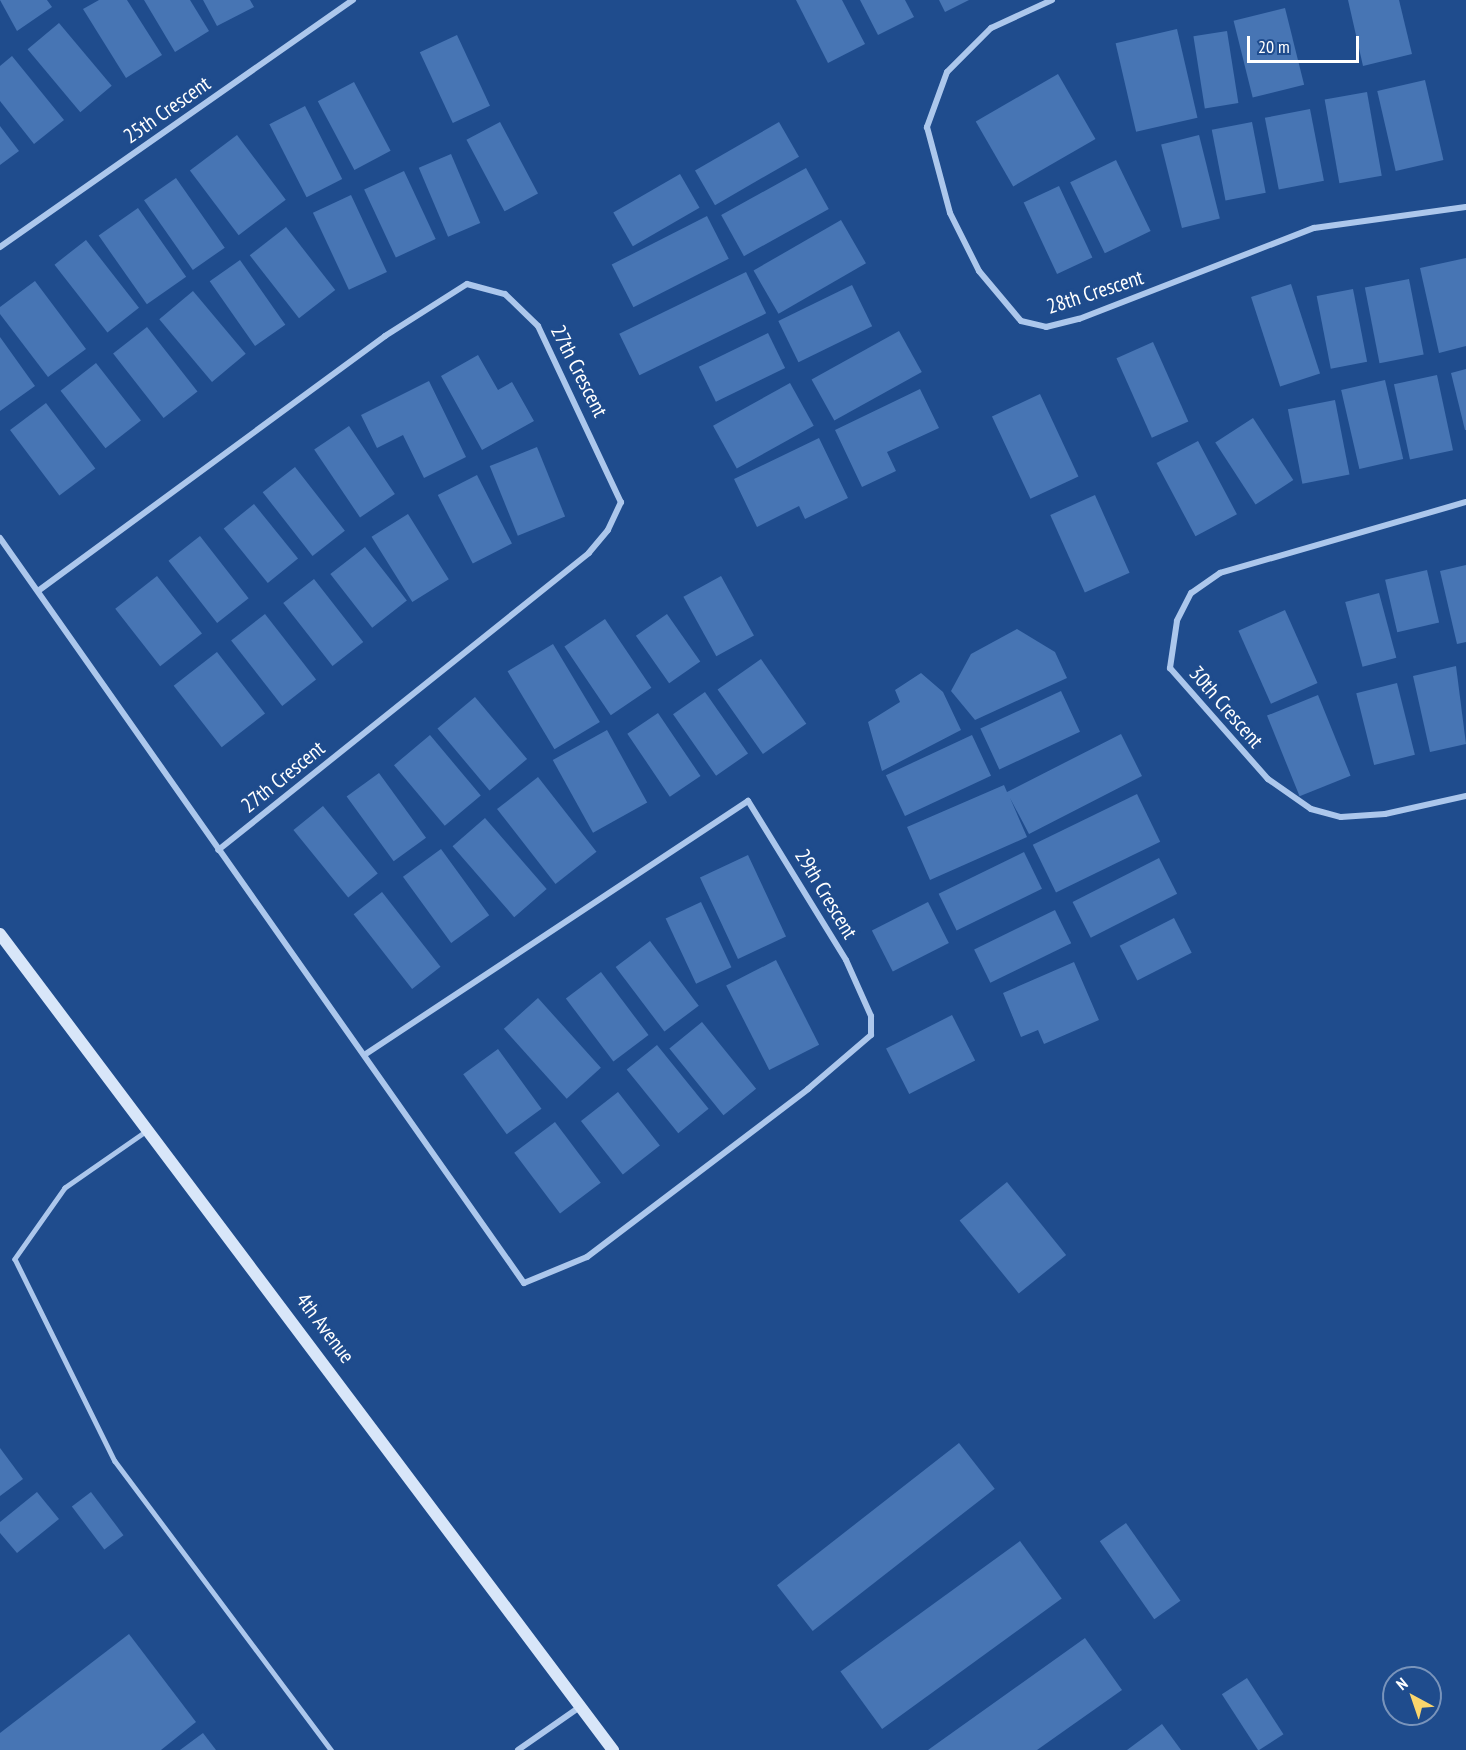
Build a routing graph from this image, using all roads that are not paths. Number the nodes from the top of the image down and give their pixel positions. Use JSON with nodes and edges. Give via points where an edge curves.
{"nodes":[{"id":1,"x":353,"y":0,"type":"edge"},
{"id":2,"x":1053,"y":0,"type":"edge"},
{"id":3,"x":1466,"y":207,"type":"edge"},
{"id":4,"x":0,"y":247,"type":"edge"},
{"id":5,"x":1466,"y":502,"type":"edge"},
{"id":6,"x":0,"y":538,"type":"edge"},
{"id":7,"x":38,"y":591,"type":"junction"},
{"id":8,"x":1466,"y":796,"type":"edge"},
{"id":9,"x":218,"y":850,"type":"junction"},
{"id":10,"x":0,"y":934,"type":"edge"},
{"id":11,"x":367,"y":1053,"type":"junction"},
{"id":12,"x":149,"y":1129,"type":"junction"},
{"id":13,"x":582,"y":1706,"type":"junction"},
{"id":14,"x":331,"y":1750,"type":"edge"},
{"id":15,"x":518,"y":1750,"type":"edge"},
{"id":16,"x":613,"y":1750,"type":"edge"}],
"edges":[{"from":1,"to":4,"type":"street","name":"25th Crescent"},
{"from":2,"to":3,"type":"street","name":"28th Crescent","via":[[991,28],[947,72],[927,127],[950,213],[979,271],[1021,321],[1046,327],[1079,319],[1314,228]]},
{"from":5,"to":8,"type":"street","name":"30th Crescent","via":[[1220,573],[1191,593],[1177,621],[1170,668],[1268,779],[1311,809],[1341,817],[1385,814]]},
{"from":6,"to":7,"type":"street"},
{"from":7,"to":9,"type":"street"},
{"from":7,"to":9,"type":"street","name":"27th Crescent","via":[[385,336],[467,284],[505,294],[538,326],[621,502],[608,530],[589,552]]},
{"from":9,"to":11,"type":"street"},
{"from":10,"to":12,"type":"street","name":"4th Avenue"},
{"from":11,"to":11,"type":"street","name":"29th Crescent","via":[[524,1283],[587,1257],[808,1089],[871,1035],[871,1016],[851,970],[748,801]]},
{"from":12,"to":13,"type":"street","name":"4th Avenue"},
{"from":12,"to":14,"type":"lane","via":[[65,1188],[15,1259],[115,1461]]},
{"from":13,"to":15,"type":"street"},
{"from":13,"to":16,"type":"street","name":"4th Avenue"}]}
